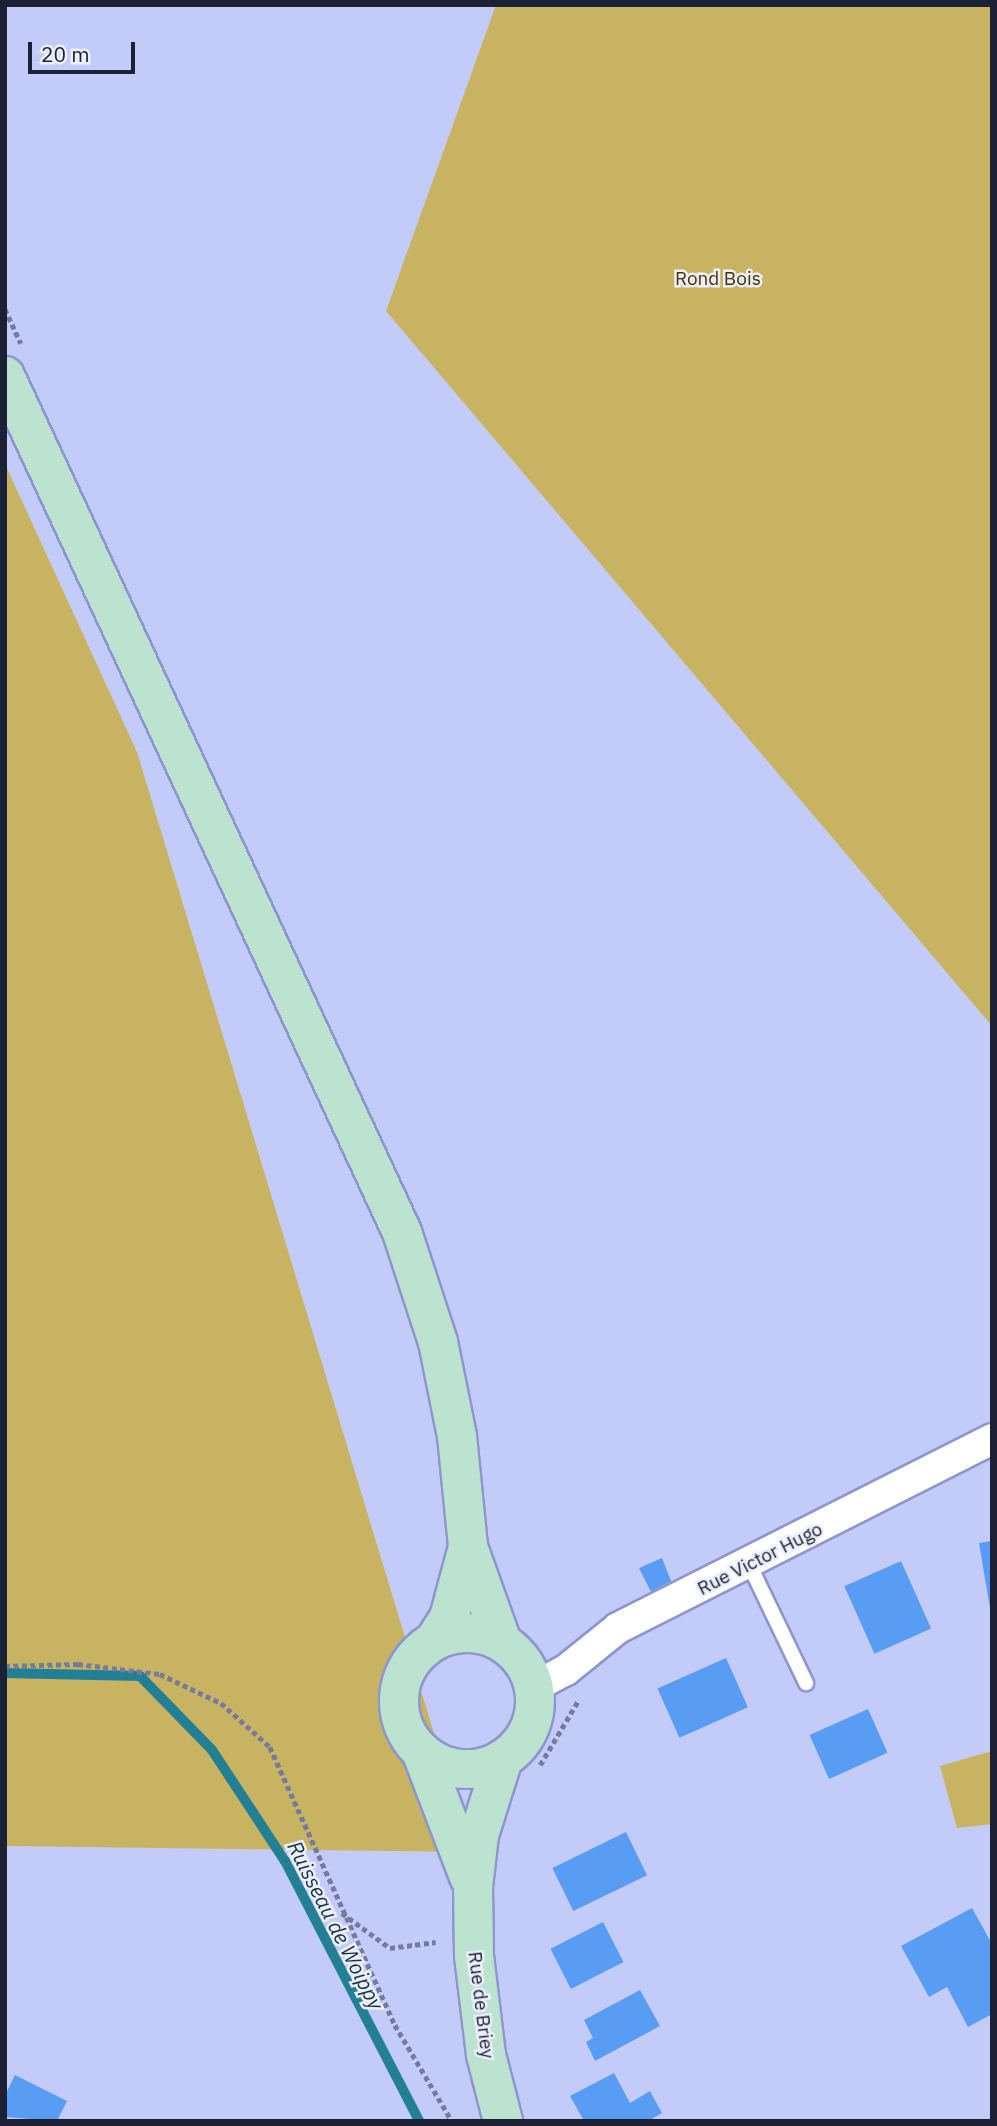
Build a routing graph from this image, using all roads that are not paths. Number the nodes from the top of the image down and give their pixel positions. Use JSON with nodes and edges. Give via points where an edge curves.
{"nodes":[{"id":1,"x":5,"y":376,"type":"edge"},
{"id":2,"x":992,"y":1439,"type":"edge"},
{"id":3,"x":468,"y":1547,"type":"junction"},
{"id":4,"x":750,"y":1566,"type":"junction"},
{"id":5,"x":434,"y":1641,"type":"junction"},
{"id":6,"x":502,"y":1642,"type":"junction"},
{"id":7,"x":806,"y":1683,"type":"dead end"},
{"id":8,"x":534,"y":1687,"type":"junction"},
{"id":9,"x":421,"y":1751,"type":"junction"},
{"id":10,"x":503,"y":1759,"type":"junction"},
{"id":11,"x":473,"y":1905,"type":"junction"},
{"id":12,"x":503,"y":2121,"type":"edge"}],
"edges":[{"from":1,"to":3,"type":"street","via":[[402,1232],[438,1342],[457,1436]]},
{"from":2,"to":4,"type":"street","name":"Rue Victor Hugo"},
{"from":3,"to":5,"type":"street","via":[[449,1618]]},
{"from":3,"to":6,"type":"street"},
{"from":4,"to":7,"type":"lane"},
{"from":4,"to":8,"type":"street","name":"Rue Victor Hugo","via":[[618,1629],[566,1670]]},
{"from":5,"to":6,"type":"street","via":[[480,1634]]},
{"from":5,"to":9,"type":"street","via":[[405,1672],[399,1693],[400,1714]]},
{"from":6,"to":8,"type":"street","via":[[516,1654]]},
{"from":8,"to":10,"type":"street","via":[[530,1728]]},
{"from":9,"to":10,"type":"street","via":[[461,1769]]},
{"from":9,"to":11,"type":"street","name":"Rue de Briey"},
{"from":10,"to":11,"type":"street","name":"Rue de Briey","via":[[479,1835]]},
{"from":11,"to":12,"type":"street","name":"Rue de Briey","via":[[486,2055]]}]}
